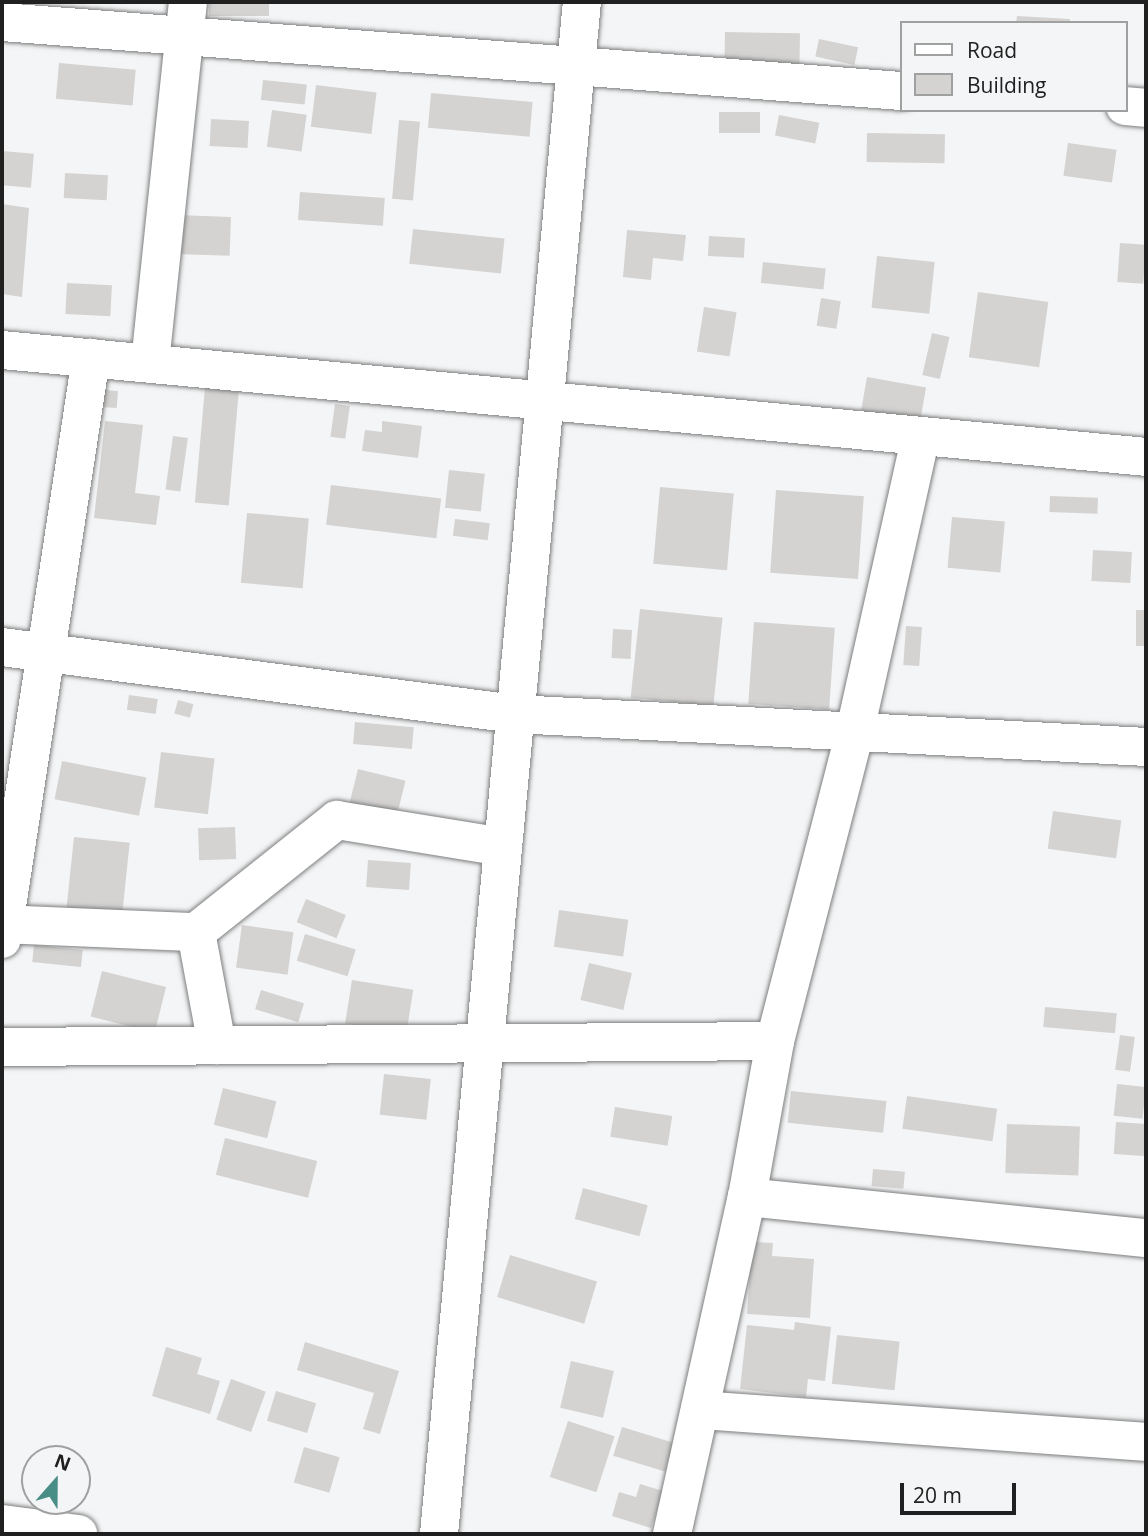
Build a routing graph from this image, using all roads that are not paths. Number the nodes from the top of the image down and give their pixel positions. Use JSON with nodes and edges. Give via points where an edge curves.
{"nodes":[{"id":1,"x":582,"y":2,"type":"edge"},
{"id":2,"x":187,"y":19,"type":"edge"},
{"id":3,"x":2,"y":22,"type":"edge"},
{"id":4,"x":576,"y":68,"type":"junction"},
{"id":5,"x":900,"y":91,"type":"edge"},
{"id":6,"x":1127,"y":106,"type":"edge"},
{"id":7,"x":1146,"y":108,"type":"edge"},
{"id":8,"x":2,"y":349,"type":"edge"},
{"id":9,"x":91,"y":358,"type":"junction"},
{"id":10,"x":150,"y":363,"type":"junction"},
{"id":11,"x":544,"y":403,"type":"junction"},
{"id":12,"x":921,"y":436,"type":"junction"},
{"id":13,"x":1146,"y":457,"type":"edge"},
{"id":14,"x":2,"y":647,"type":"edge"},
{"id":15,"x":46,"y":656,"type":"junction"},
{"id":16,"x":515,"y":714,"type":"junction"},
{"id":17,"x":855,"y":735,"type":"junction"},
{"id":18,"x":1146,"y":747,"type":"edge"},
{"id":19,"x":503,"y":847,"type":"junction"},
{"id":20,"x":3,"y":929,"type":"edge"},
{"id":21,"x":196,"y":932,"type":"junction"},
{"id":22,"x":775,"y":1041,"type":"junction"},
{"id":23,"x":485,"y":1043,"type":"junction"},
{"id":24,"x":217,"y":1045,"type":"junction"},
{"id":25,"x":2,"y":1046,"type":"edge"},
{"id":26,"x":747,"y":1197,"type":"junction"},
{"id":27,"x":1146,"y":1238,"type":"edge"},
{"id":28,"x":700,"y":1410,"type":"junction"},
{"id":29,"x":1146,"y":1442,"type":"edge"},
{"id":30,"x":2,"y":1524,"type":"edge"},
{"id":31,"x":78,"y":1534,"type":"edge"},
{"id":32,"x":439,"y":1534,"type":"edge"},
{"id":33,"x":672,"y":1534,"type":"edge"}],
"edges":[{"from":1,"to":4,"type":"street"},
{"from":2,"to":3,"type":"street"},
{"from":2,"to":4,"type":"street"},
{"from":2,"to":10,"type":"street"},
{"from":4,"to":5,"type":"street"},
{"from":4,"to":11,"type":"street"},
{"from":6,"to":7,"type":"street"},
{"from":8,"to":9,"type":"street"},
{"from":9,"to":10,"type":"street"},
{"from":9,"to":15,"type":"street"},
{"from":10,"to":11,"type":"street"},
{"from":11,"to":12,"type":"street"},
{"from":11,"to":16,"type":"street"},
{"from":12,"to":13,"type":"street"},
{"from":12,"to":17,"type":"street"},
{"from":14,"to":15,"type":"street"},
{"from":15,"to":16,"type":"street"},
{"from":15,"to":20,"type":"street"},
{"from":16,"to":17,"type":"street"},
{"from":16,"to":19,"type":"street"},
{"from":17,"to":18,"type":"street"},
{"from":17,"to":22,"type":"street"},
{"from":19,"to":21,"type":"street","via":[[337,820]]},
{"from":19,"to":23,"type":"street"},
{"from":20,"to":21,"type":"street"},
{"from":21,"to":24,"type":"street"},
{"from":22,"to":23,"type":"street"},
{"from":22,"to":26,"type":"street"},
{"from":23,"to":24,"type":"street"},
{"from":23,"to":32,"type":"street"},
{"from":24,"to":25,"type":"street"},
{"from":26,"to":27,"type":"street"},
{"from":26,"to":28,"type":"street"},
{"from":28,"to":29,"type":"street"},
{"from":28,"to":33,"type":"street"},
{"from":30,"to":31,"type":"street"}]}
